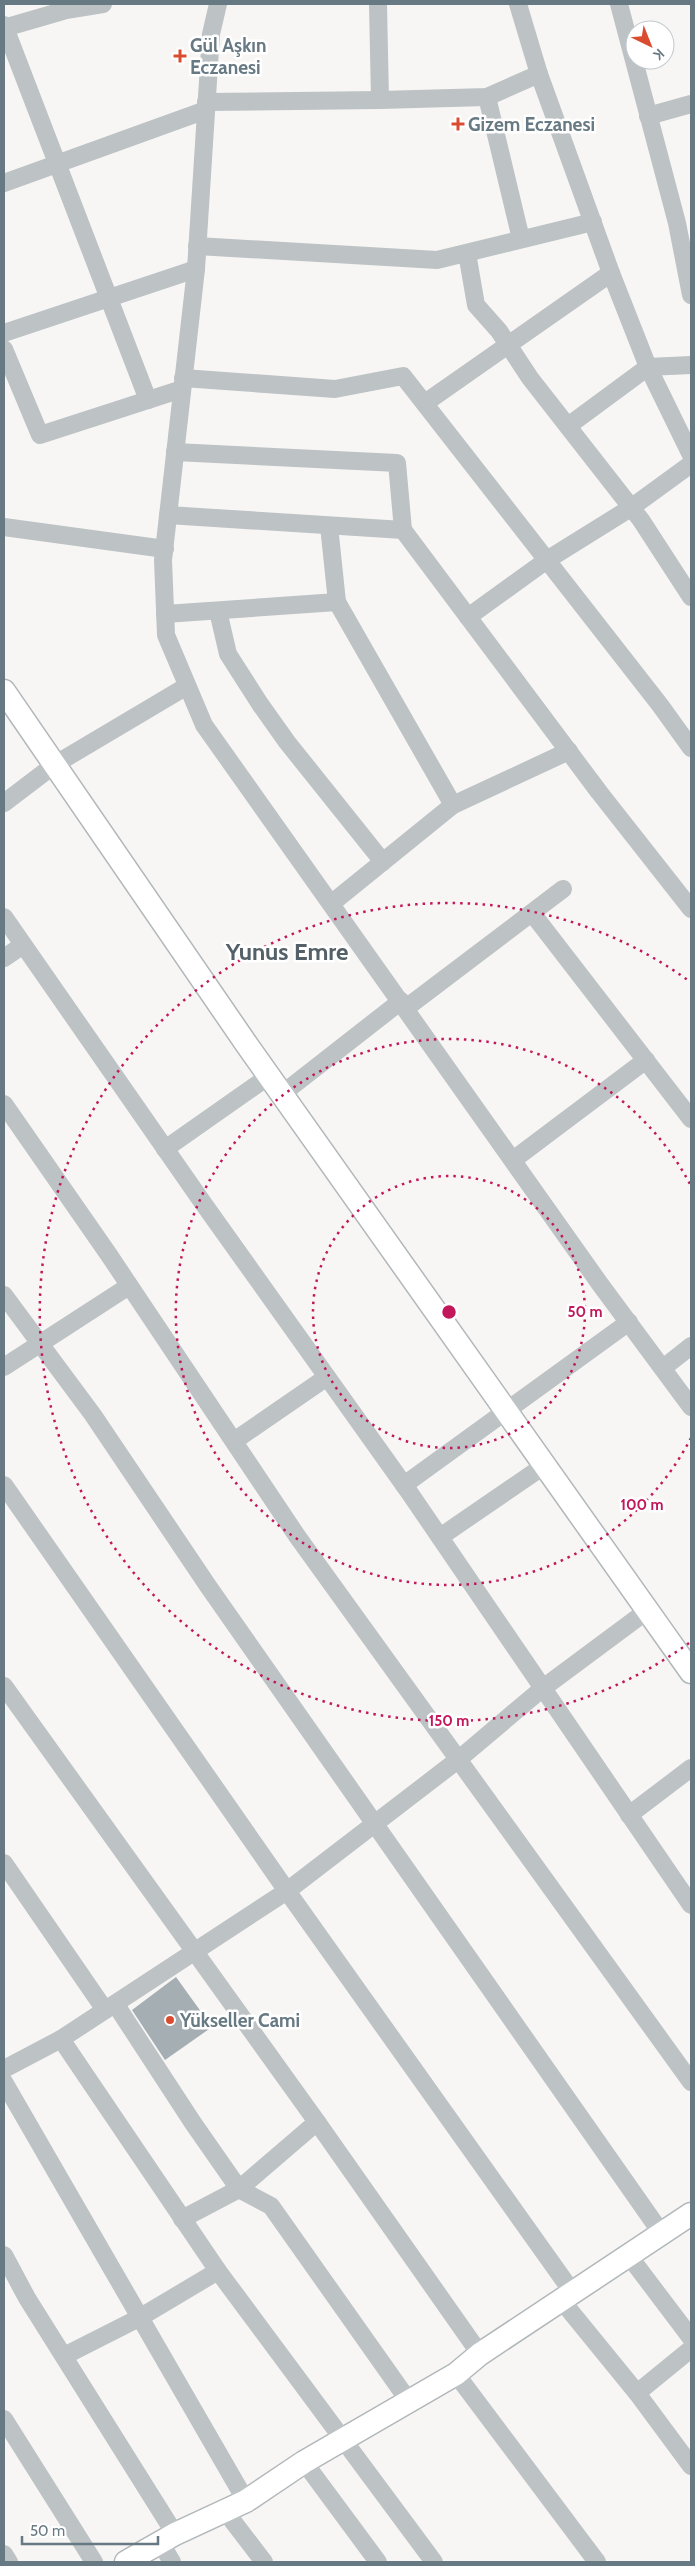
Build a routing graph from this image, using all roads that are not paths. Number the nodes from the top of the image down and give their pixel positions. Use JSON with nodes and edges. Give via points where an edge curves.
{"nodes":[{"id":1,"x":103,"y":4,"type":"edge"},
{"id":2,"x":218,"y":4,"type":"edge"},
{"id":3,"x":378,"y":4,"type":"edge"},
{"id":4,"x":518,"y":4,"type":"edge"},
{"id":5,"x":620,"y":4,"type":"edge"},
{"id":6,"x":4,"y":27,"type":"edge"},
{"id":7,"x":539,"y":74,"type":"junction"},
{"id":8,"x":487,"y":96,"type":"junction"},
{"id":9,"x":380,"y":100,"type":"junction"},
{"id":10,"x":691,"y":104,"type":"edge"},
{"id":11,"x":206,"y":106,"type":"junction"},
{"id":12,"x":648,"y":116,"type":"junction"},
{"id":13,"x":58,"y":164,"type":"junction"},
{"id":14,"x":4,"y":183,"type":"edge"},
{"id":15,"x":593,"y":222,"type":"junction"},
{"id":16,"x":521,"y":239,"type":"junction"},
{"id":17,"x":197,"y":246,"type":"junction"},
{"id":18,"x":467,"y":253,"type":"junction"},
{"id":19,"x":196,"y":268,"type":"junction"},
{"id":20,"x":611,"y":273,"type":"junction"},
{"id":21,"x":691,"y":295,"type":"edge"},
{"id":22,"x":110,"y":297,"type":"junction"},
{"id":23,"x":4,"y":333,"type":"edge"},
{"id":24,"x":507,"y":344,"type":"junction"},
{"id":25,"x":4,"y":350,"type":"edge"},
{"id":26,"x":691,"y":365,"type":"edge"},
{"id":27,"x":648,"y":367,"type":"junction"},
{"id":28,"x":183,"y":384,"type":"junction"},
{"id":29,"x":148,"y":400,"type":"junction"},
{"id":30,"x":425,"y":403,"type":"junction"},
{"id":31,"x":568,"y":426,"type":"junction"},
{"id":32,"x":690,"y":449,"type":"edge"},
{"id":33,"x":175,"y":452,"type":"junction"},
{"id":34,"x":691,"y":464,"type":"edge"},
{"id":35,"x":632,"y":507,"type":"junction"},
{"id":36,"x":168,"y":515,"type":"junction"},
{"id":37,"x":330,"y":526,"type":"junction"},
{"id":38,"x":4,"y":527,"type":"edge"},
{"id":39,"x":403,"y":530,"type":"junction"},
{"id":40,"x":165,"y":549,"type":"junction"},
{"id":41,"x":547,"y":560,"type":"junction"},
{"id":42,"x":691,"y":597,"type":"edge"},
{"id":43,"x":338,"y":602,"type":"junction"},
{"id":44,"x":218,"y":611,"type":"junction"},
{"id":45,"x":165,"y":614,"type":"junction"},
{"id":46,"x":468,"y":617,"type":"junction"},
{"id":47,"x":187,"y":686,"type":"junction"},
{"id":48,"x":4,"y":691,"type":"edge"},
{"id":49,"x":691,"y":748,"type":"edge"},
{"id":50,"x":569,"y":751,"type":"junction"},
{"id":51,"x":54,"y":765,"type":"junction"},
{"id":52,"x":4,"y":803,"type":"edge"},
{"id":53,"x":453,"y":805,"type":"junction"},
{"id":54,"x":383,"y":862,"type":"junction"},
{"id":55,"x":563,"y":889,"type":"dead end"},
{"id":56,"x":332,"y":903,"type":"junction"},
{"id":57,"x":691,"y":909,"type":"edge"},
{"id":58,"x":532,"y":913,"type":"junction"},
{"id":59,"x":4,"y":917,"type":"edge"},
{"id":60,"x":23,"y":945,"type":"junction"},
{"id":61,"x":4,"y":958,"type":"edge"},
{"id":62,"x":404,"y":1004,"type":"junction"},
{"id":63,"x":646,"y":1060,"type":"junction"},
{"id":64,"x":275,"y":1085,"type":"junction"},
{"id":65,"x":4,"y":1104,"type":"edge"},
{"id":66,"x":691,"y":1119,"type":"edge"},
{"id":67,"x":166,"y":1149,"type":"junction"},
{"id":68,"x":513,"y":1160,"type":"junction"},
{"id":69,"x":130,"y":1286,"type":"junction"},
{"id":70,"x":4,"y":1295,"type":"edge"},
{"id":71,"x":628,"y":1322,"type":"junction"},
{"id":72,"x":40,"y":1345,"type":"junction"},
{"id":73,"x":691,"y":1346,"type":"edge"},
{"id":74,"x":4,"y":1367,"type":"edge"},
{"id":75,"x":662,"y":1368,"type":"junction"},
{"id":76,"x":327,"y":1377,"type":"junction"},
{"id":77,"x":691,"y":1406,"type":"edge"},
{"id":78,"x":506,"y":1410,"type":"junction"},
{"id":79,"x":234,"y":1441,"type":"junction"},
{"id":80,"x":545,"y":1465,"type":"junction"},
{"id":81,"x":404,"y":1485,"type":"junction"},
{"id":82,"x":4,"y":1486,"type":"edge"},
{"id":83,"x":440,"y":1537,"type":"junction"},
{"id":84,"x":648,"y":1610,"type":"junction"},
{"id":85,"x":691,"y":1672,"type":"edge"},
{"id":86,"x":4,"y":1686,"type":"edge"},
{"id":87,"x":543,"y":1688,"type":"junction"},
{"id":88,"x":459,"y":1760,"type":"junction"},
{"id":89,"x":691,"y":1768,"type":"edge"},
{"id":90,"x":629,"y":1815,"type":"junction"},
{"id":91,"x":376,"y":1824,"type":"junction"},
{"id":92,"x":4,"y":1863,"type":"edge"},
{"id":93,"x":287,"y":1891,"type":"junction"},
{"id":94,"x":691,"y":1905,"type":"edge"},
{"id":95,"x":194,"y":1951,"type":"junction"},
{"id":96,"x":111,"y":2008,"type":"junction"},
{"id":97,"x":61,"y":2039,"type":"junction"},
{"id":98,"x":4,"y":2069,"type":"edge"},
{"id":99,"x":4,"y":2082,"type":"edge"},
{"id":100,"x":691,"y":2082,"type":"edge"},
{"id":101,"x":317,"y":2122,"type":"junction"},
{"id":102,"x":239,"y":2189,"type":"junction"},
{"id":103,"x":691,"y":2214,"type":"edge"},
{"id":104,"x":182,"y":2220,"type":"junction"},
{"id":105,"x":662,"y":2234,"type":"junction"},
{"id":106,"x":4,"y":2255,"type":"edge"},
{"id":107,"x":628,"y":2256,"type":"junction"},
{"id":108,"x":218,"y":2271,"type":"junction"},
{"id":109,"x":568,"y":2297,"type":"junction"},
{"id":110,"x":139,"y":2318,"type":"junction"},
{"id":111,"x":691,"y":2338,"type":"edge"},
{"id":112,"x":691,"y":2349,"type":"edge"},
{"id":113,"x":480,"y":2354,"type":"junction"},
{"id":114,"x":64,"y":2356,"type":"junction"},
{"id":115,"x":456,"y":2374,"type":"junction"},
{"id":116,"x":637,"y":2393,"type":"junction"},
{"id":117,"x":408,"y":2400,"type":"junction"},
{"id":118,"x":4,"y":2419,"type":"edge"},
{"id":119,"x":344,"y":2439,"type":"junction"},
{"id":120,"x":304,"y":2462,"type":"junction"},
{"id":121,"x":691,"y":2466,"type":"edge"},
{"id":122,"x":246,"y":2501,"type":"junction"},
{"id":123,"x":225,"y":2511,"type":"junction"},
{"id":124,"x":168,"y":2538,"type":"junction"},
{"id":125,"x":4,"y":2554,"type":"edge"},
{"id":126,"x":9,"y":2562,"type":"edge"},
{"id":127,"x":94,"y":2562,"type":"edge"},
{"id":128,"x":126,"y":2562,"type":"edge"},
{"id":129,"x":172,"y":2562,"type":"edge"},
{"id":130,"x":264,"y":2562,"type":"edge"},
{"id":131,"x":378,"y":2562,"type":"edge"},
{"id":132,"x":434,"y":2562,"type":"edge"},
{"id":133,"x":597,"y":2562,"type":"edge"}],
"edges":[{"from":1,"to":6,"type":"street","via":[[66,10]]},
{"from":2,"to":11,"type":"street","via":[[210,34]]},
{"from":3,"to":9,"type":"street"},
{"from":4,"to":7,"type":"street"},
{"from":5,"to":12,"type":"street"},
{"from":6,"to":13,"type":"street"},
{"from":7,"to":8,"type":"street"},
{"from":7,"to":15,"type":"street"},
{"from":8,"to":9,"type":"street"},
{"from":8,"to":16,"type":"street"},
{"from":9,"to":11,"type":"street"},
{"from":10,"to":12,"type":"street"},
{"from":11,"to":13,"type":"street"},
{"from":11,"to":17,"type":"street"},
{"from":12,"to":21,"type":"street","via":[[677,223]]},
{"from":13,"to":14,"type":"street"},
{"from":13,"to":22,"type":"street"},
{"from":15,"to":16,"type":"street"},
{"from":15,"to":20,"type":"street"},
{"from":16,"to":18,"type":"street"},
{"from":17,"to":18,"type":"street","via":[[437,260]]},
{"from":17,"to":19,"type":"street"},
{"from":18,"to":24,"type":"street","via":[[476,305]]},
{"from":19,"to":22,"type":"street"},
{"from":19,"to":28,"type":"street"},
{"from":20,"to":24,"type":"street"},
{"from":20,"to":27,"type":"street"},
{"from":22,"to":23,"type":"street"},
{"from":22,"to":29,"type":"street"},
{"from":24,"to":30,"type":"street"},
{"from":24,"to":31,"type":"street"},
{"from":25,"to":29,"type":"street","via":[[40,435]]},
{"from":26,"to":27,"type":"street"},
{"from":27,"to":31,"type":"street"},
{"from":27,"to":32,"type":"street"},
{"from":28,"to":29,"type":"street"},
{"from":28,"to":30,"type":"street","via":[[335,389],[403,376]]},
{"from":28,"to":33,"type":"street"},
{"from":30,"to":41,"type":"street"},
{"from":31,"to":35,"type":"street"},
{"from":33,"to":36,"type":"street"},
{"from":33,"to":39,"type":"street","via":[[397,463]]},
{"from":34,"to":35,"type":"street"},
{"from":35,"to":41,"type":"street"},
{"from":35,"to":42,"type":"street"},
{"from":36,"to":37,"type":"street"},
{"from":36,"to":40,"type":"street"},
{"from":37,"to":39,"type":"street"},
{"from":37,"to":43,"type":"street"},
{"from":38,"to":40,"type":"street"},
{"from":39,"to":46,"type":"street"},
{"from":40,"to":45,"type":"street"},
{"from":41,"to":46,"type":"street"},
{"from":41,"to":49,"type":"street"},
{"from":43,"to":44,"type":"street"},
{"from":43,"to":53,"type":"street"},
{"from":44,"to":45,"type":"street"},
{"from":44,"to":54,"type":"street","via":[[228,654],[260,704]]},
{"from":45,"to":47,"type":"street","via":[[166,635]]},
{"from":46,"to":50,"type":"street"},
{"from":47,"to":51,"type":"street"},
{"from":47,"to":56,"type":"street","via":[[204,725]]},
{"from":48,"to":51,"type":"main road"},
{"from":50,"to":53,"type":"street"},
{"from":50,"to":57,"type":"street"},
{"from":51,"to":52,"type":"street"},
{"from":51,"to":64,"type":"main road"},
{"from":53,"to":54,"type":"street"},
{"from":54,"to":56,"type":"street"},
{"from":55,"to":58,"type":"street"},
{"from":56,"to":62,"type":"street"},
{"from":58,"to":62,"type":"street"},
{"from":58,"to":63,"type":"street"},
{"from":59,"to":60,"type":"street"},
{"from":60,"to":61,"type":"street"},
{"from":60,"to":67,"type":"street"},
{"from":62,"to":64,"type":"street"},
{"from":62,"to":68,"type":"street"},
{"from":63,"to":66,"type":"street"},
{"from":63,"to":68,"type":"street"},
{"from":64,"to":67,"type":"street"},
{"from":64,"to":78,"type":"main road"},
{"from":65,"to":69,"type":"street"},
{"from":67,"to":76,"type":"street"},
{"from":68,"to":71,"type":"street"},
{"from":69,"to":72,"type":"street"},
{"from":69,"to":79,"type":"street"},
{"from":70,"to":72,"type":"street"},
{"from":71,"to":75,"type":"street"},
{"from":71,"to":78,"type":"street"},
{"from":72,"to":74,"type":"street"},
{"from":72,"to":91,"type":"street"},
{"from":73,"to":75,"type":"street"},
{"from":75,"to":77,"type":"street"},
{"from":76,"to":79,"type":"street"},
{"from":76,"to":81,"type":"street"},
{"from":78,"to":80,"type":"main road"},
{"from":78,"to":81,"type":"street"},
{"from":79,"to":88,"type":"street"},
{"from":80,"to":83,"type":"street"},
{"from":80,"to":84,"type":"main road"},
{"from":81,"to":83,"type":"street"},
{"from":82,"to":93,"type":"street"},
{"from":83,"to":87,"type":"street"},
{"from":84,"to":85,"type":"main road"},
{"from":84,"to":87,"type":"street"},
{"from":86,"to":95,"type":"street"},
{"from":87,"to":88,"type":"street"},
{"from":87,"to":90,"type":"street"},
{"from":88,"to":91,"type":"street"},
{"from":88,"to":100,"type":"street"},
{"from":89,"to":90,"type":"street"},
{"from":90,"to":94,"type":"street"},
{"from":91,"to":93,"type":"street"},
{"from":91,"to":105,"type":"street"},
{"from":92,"to":96,"type":"street"},
{"from":93,"to":95,"type":"street"},
{"from":93,"to":109,"type":"street"},
{"from":95,"to":96,"type":"street"},
{"from":95,"to":101,"type":"street"},
{"from":96,"to":97,"type":"street"},
{"from":96,"to":102,"type":"street"},
{"from":97,"to":98,"type":"street"},
{"from":97,"to":104,"type":"street"},
{"from":99,"to":110,"type":"street"},
{"from":101,"to":102,"type":"street"},
{"from":101,"to":113,"type":"street"},
{"from":102,"to":104,"type":"street"},
{"from":102,"to":117,"type":"street","via":[[271,2206]]},
{"from":103,"to":105,"type":"main road"},
{"from":104,"to":108,"type":"street"},
{"from":105,"to":107,"type":"main road"},
{"from":106,"to":114,"type":"street"},
{"from":107,"to":109,"type":"main road"},
{"from":107,"to":111,"type":"street"},
{"from":108,"to":110,"type":"street"},
{"from":108,"to":119,"type":"street"},
{"from":109,"to":113,"type":"main road"},
{"from":109,"to":116,"type":"street"},
{"from":110,"to":114,"type":"street"},
{"from":110,"to":122,"type":"street"},
{"from":112,"to":116,"type":"street"},
{"from":113,"to":115,"type":"main road"},
{"from":114,"to":124,"type":"street"},
{"from":115,"to":117,"type":"main road"},
{"from":115,"to":133,"type":"street"},
{"from":116,"to":121,"type":"street"},
{"from":117,"to":119,"type":"main road"},
{"from":118,"to":127,"type":"street"},
{"from":119,"to":120,"type":"main road"},
{"from":119,"to":132,"type":"street"},
{"from":120,"to":122,"type":"main road"},
{"from":120,"to":131,"type":"street"},
{"from":122,"to":123,"type":"main road"},
{"from":123,"to":124,"type":"main road"},
{"from":123,"to":130,"type":"street"},
{"from":124,"to":128,"type":"main road"},
{"from":124,"to":129,"type":"street"},
{"from":125,"to":126,"type":"street"}]}
